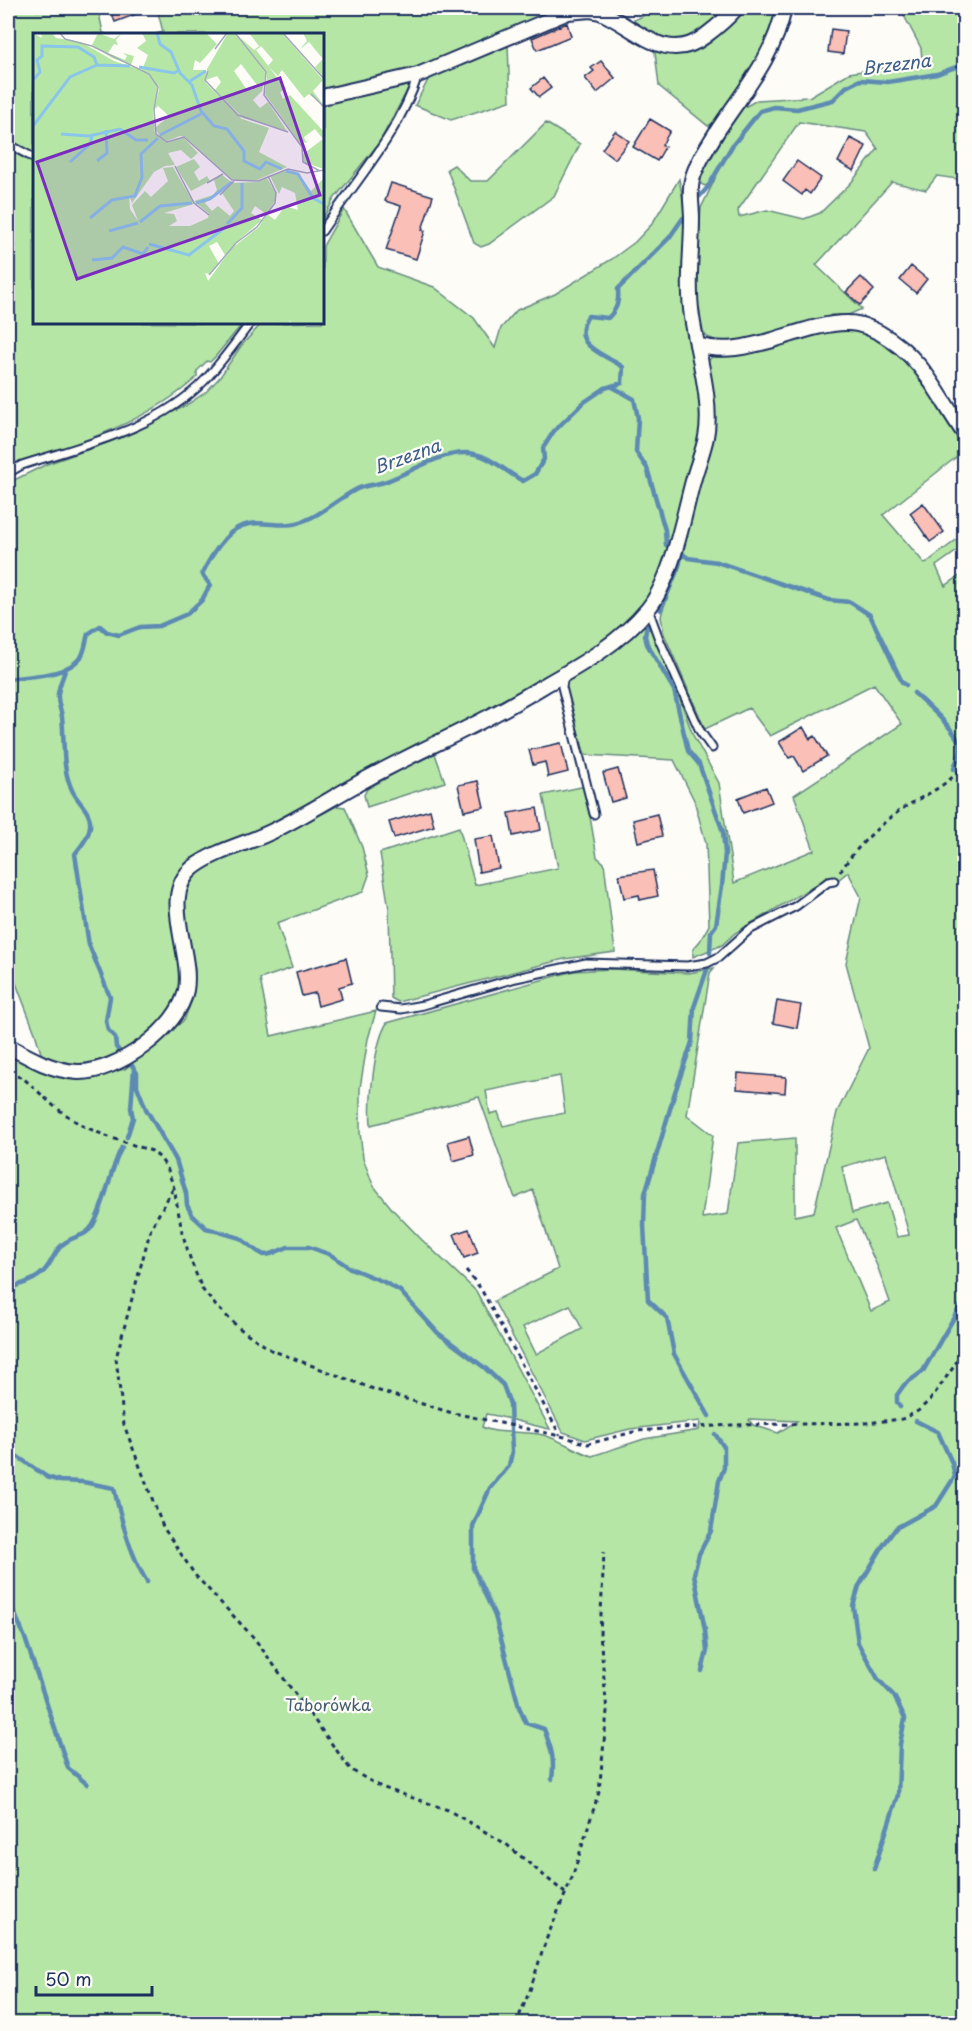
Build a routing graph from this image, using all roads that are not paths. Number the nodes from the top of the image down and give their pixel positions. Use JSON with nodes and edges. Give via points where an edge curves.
{"nodes":[{"id":1,"x":736,"y":8,"type":"edge"},
{"id":2,"x":784,"y":8,"type":"edge"},
{"id":3,"x":418,"y":75,"type":"junction"},
{"id":4,"x":324,"y":97,"type":"edge"},
{"id":5,"x":8,"y":144,"type":"edge"},
{"id":6,"x":33,"y":157,"type":"edge"},
{"id":7,"x":324,"y":228,"type":"edge"},
{"id":8,"x":249,"y":324,"type":"edge"},
{"id":9,"x":697,"y":345,"type":"junction"},
{"id":10,"x":964,"y":433,"type":"edge"},
{"id":11,"x":8,"y":473,"type":"edge"},
{"id":12,"x":648,"y":609,"type":"junction"},
{"id":13,"x":564,"y":674,"type":"junction"},
{"id":14,"x":712,"y":748,"type":"dead end"},
{"id":15,"x":594,"y":814,"type":"dead end"},
{"id":16,"x":834,"y":881,"type":"road end"},
{"id":17,"x":381,"y":1007,"type":"dead end"},
{"id":18,"x":8,"y":1046,"type":"edge"}],
"edges":[{"from":1,"to":3,"type":"street","via":[[696,43],[675,48],[652,41],[600,12],[568,12]]},
{"from":2,"to":9,"type":"street","via":[[765,59],[706,148],[693,176],[689,285]]},
{"from":3,"to":4,"type":"street"},
{"from":3,"to":7,"type":"lane","via":[[396,124]]},
{"from":5,"to":6,"type":"lane"},
{"from":8,"to":11,"type":"lane","via":[[205,380],[167,409],[130,429]]},
{"from":9,"to":10,"type":"street","via":[[735,349],[847,323],[864,326],[894,342],[917,362]]},
{"from":9,"to":12,"type":"street","via":[[707,411],[705,442],[679,540]]},
{"from":12,"to":13,"type":"street"},
{"from":12,"to":14,"type":"lane","via":[[700,731]]},
{"from":13,"to":15,"type":"lane","via":[[562,687]]},
{"from":13,"to":18,"type":"street","via":[[275,830],[194,867],[180,888],[177,915],[189,970],[185,995],[174,1017],[133,1054],[97,1071],[77,1072],[60,1070]]},
{"from":16,"to":17,"type":"lane","via":[[749,930],[707,963],[586,963],[423,1005]]}]}
